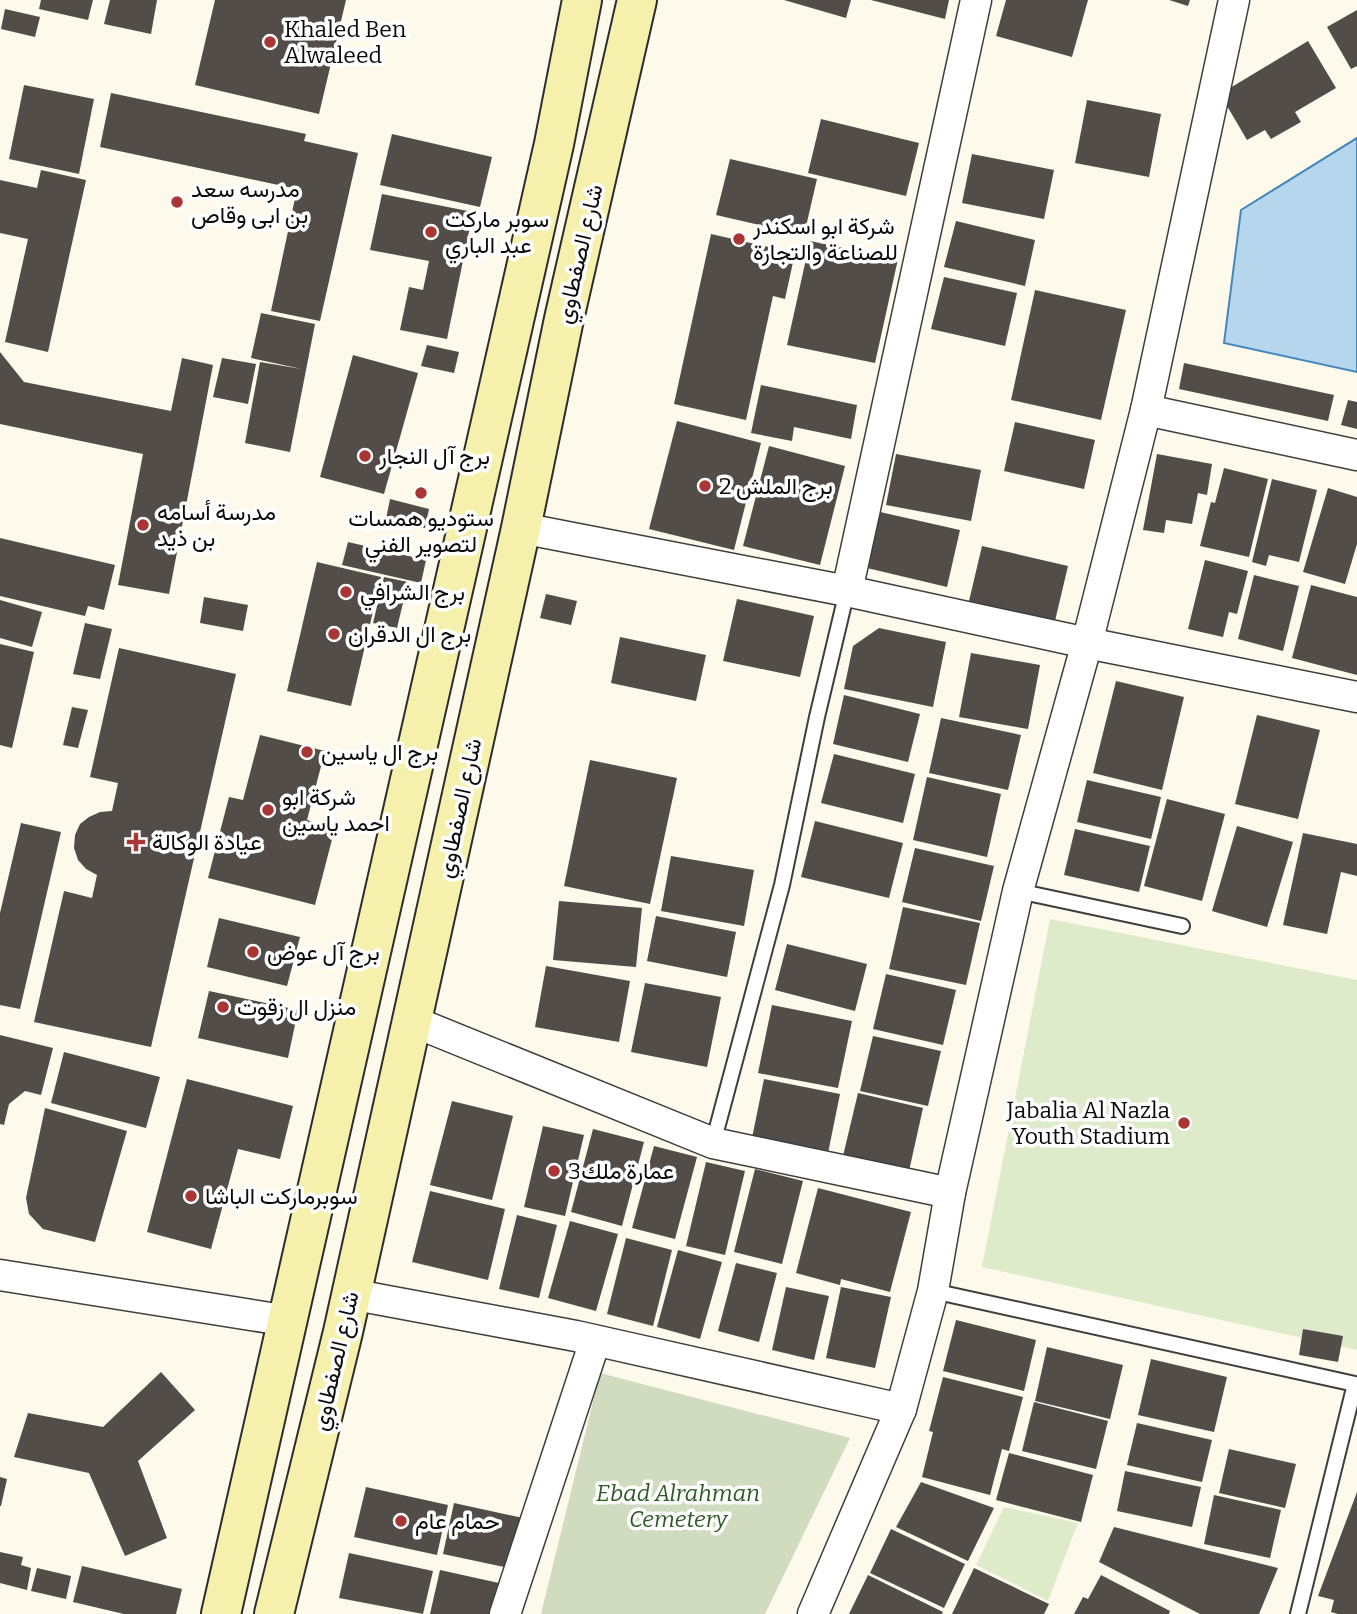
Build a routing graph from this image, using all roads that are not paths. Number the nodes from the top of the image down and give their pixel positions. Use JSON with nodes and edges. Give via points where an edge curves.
{"nodes":[{"id":1,"x":582,"y":0,"type":"edge"},
{"id":2,"x":637,"y":0,"type":"edge"},
{"id":3,"x":976,"y":0,"type":"edge"},
{"id":4,"x":1234,"y":0,"type":"edge"},
{"id":5,"x":1146,"y":410,"type":"junction"},
{"id":6,"x":1357,"y":455,"type":"edge"},
{"id":7,"x":521,"y":528,"type":"junction"},
{"id":8,"x":847,"y":591,"type":"junction"},
{"id":9,"x":1087,"y":643,"type":"junction"},
{"id":10,"x":1357,"y":697,"type":"edge"},
{"id":11,"x":1018,"y":891,"type":"junction"},
{"id":12,"x":1182,"y":926,"type":"dead end"},
{"id":13,"x":412,"y":1021,"type":"junction"},
{"id":14,"x":713,"y":1143,"type":"junction"},
{"id":15,"x":950,"y":1193,"type":"junction"},
{"id":16,"x":0,"y":1275,"type":"edge"},
{"id":17,"x":933,"y":1291,"type":"junction"},
{"id":18,"x":350,"y":1294,"type":"junction"},
{"id":19,"x":289,"y":1321,"type":"junction"},
{"id":20,"x":595,"y":1341,"type":"junction"},
{"id":21,"x":901,"y":1409,"type":"junction"},
{"id":22,"x":221,"y":1614,"type":"edge"},
{"id":23,"x":274,"y":1614,"type":"edge"},
{"id":24,"x":505,"y":1614,"type":"edge"},
{"id":25,"x":813,"y":1614,"type":"edge"},
{"id":26,"x":1298,"y":1614,"type":"edge"}],
"edges":[{"from":1,"to":19,"type":"main road","via":[[554,144]]},
{"from":2,"to":7,"type":"main road","name":"شارع الصفطاوي"},
{"from":3,"to":8,"type":"street"},
{"from":4,"to":5,"type":"street"},
{"from":5,"to":6,"type":"street"},
{"from":5,"to":9,"type":"street"},
{"from":7,"to":8,"type":"street"},
{"from":7,"to":13,"type":"main road","name":"شارع الصفطاوي"},
{"from":8,"to":9,"type":"street"},
{"from":8,"to":14,"type":"lane","via":[[782,885]]},
{"from":9,"to":10,"type":"street"},
{"from":9,"to":11,"type":"street"},
{"from":11,"to":12,"type":"lane"},
{"from":11,"to":15,"type":"street"},
{"from":13,"to":14,"type":"street"},
{"from":13,"to":18,"type":"main road","name":"شارع الصفطاوي"},
{"from":14,"to":15,"type":"street"},
{"from":15,"to":17,"type":"street"},
{"from":16,"to":19,"type":"street"},
{"from":17,"to":21,"type":"street"},
{"from":17,"to":26,"type":"lane","via":[[1355,1384]]},
{"from":18,"to":20,"type":"street"},
{"from":18,"to":23,"type":"main road","name":"شارع الصفطاوي"},
{"from":19,"to":22,"type":"main road"},
{"from":20,"to":21,"type":"street"},
{"from":20,"to":24,"type":"street"},
{"from":21,"to":25,"type":"street"}]}
